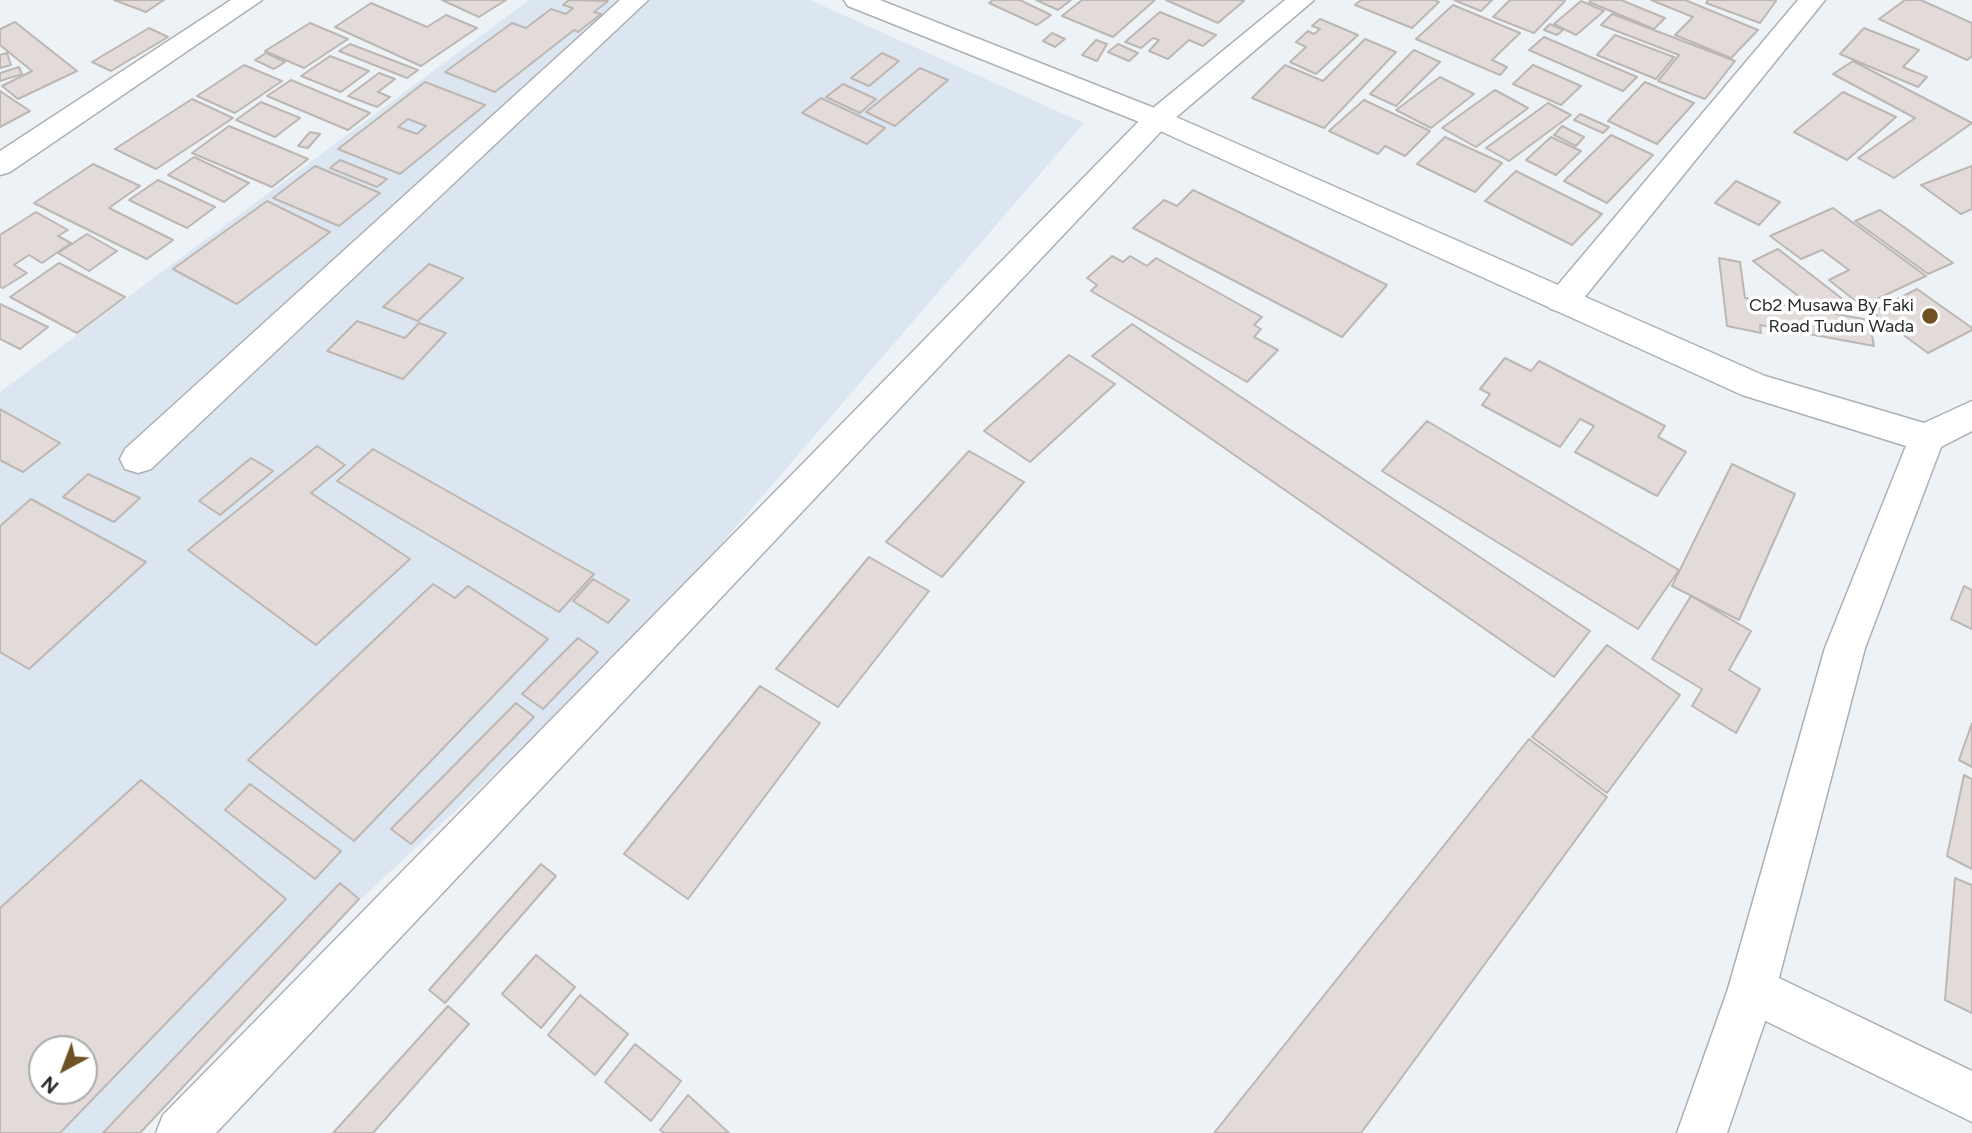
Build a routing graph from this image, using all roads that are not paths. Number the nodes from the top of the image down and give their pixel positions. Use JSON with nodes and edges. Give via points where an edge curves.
{"nodes":[{"id":1,"x":249,"y":0,"type":"edge"},
{"id":2,"x":635,"y":0,"type":"edge"},
{"id":3,"x":857,"y":0,"type":"edge"},
{"id":4,"x":1301,"y":0,"type":"edge"},
{"id":5,"x":1812,"y":0,"type":"edge"},
{"id":6,"x":1157,"y":119,"type":"junction"},
{"id":7,"x":0,"y":165,"type":"edge"},
{"id":8,"x":1563,"y":302,"type":"junction"},
{"id":9,"x":1972,"y":415,"type":"edge"},
{"id":10,"x":1927,"y":438,"type":"junction"},
{"id":11,"x":138,"y":459,"type":"dead end"},
{"id":12,"x":1752,"y":989,"type":"junction"},
{"id":13,"x":1972,"y":1097,"type":"edge"},
{"id":14,"x":181,"y":1133,"type":"edge"},
{"id":15,"x":1702,"y":1133,"type":"edge"}],
"edges":[{"from":1,"to":7,"type":"street"},
{"from":2,"to":11,"type":"street"},
{"from":3,"to":6,"type":"street"},
{"from":4,"to":6,"type":"street"},
{"from":5,"to":8,"type":"street"},
{"from":6,"to":8,"type":"street"},
{"from":6,"to":14,"type":"street"},
{"from":8,"to":10,"type":"street","via":[[1754,386]]},
{"from":9,"to":10,"type":"street"},
{"from":10,"to":12,"type":"street","via":[[1845,648]]},
{"from":12,"to":13,"type":"street"},
{"from":12,"to":15,"type":"street"}]}
